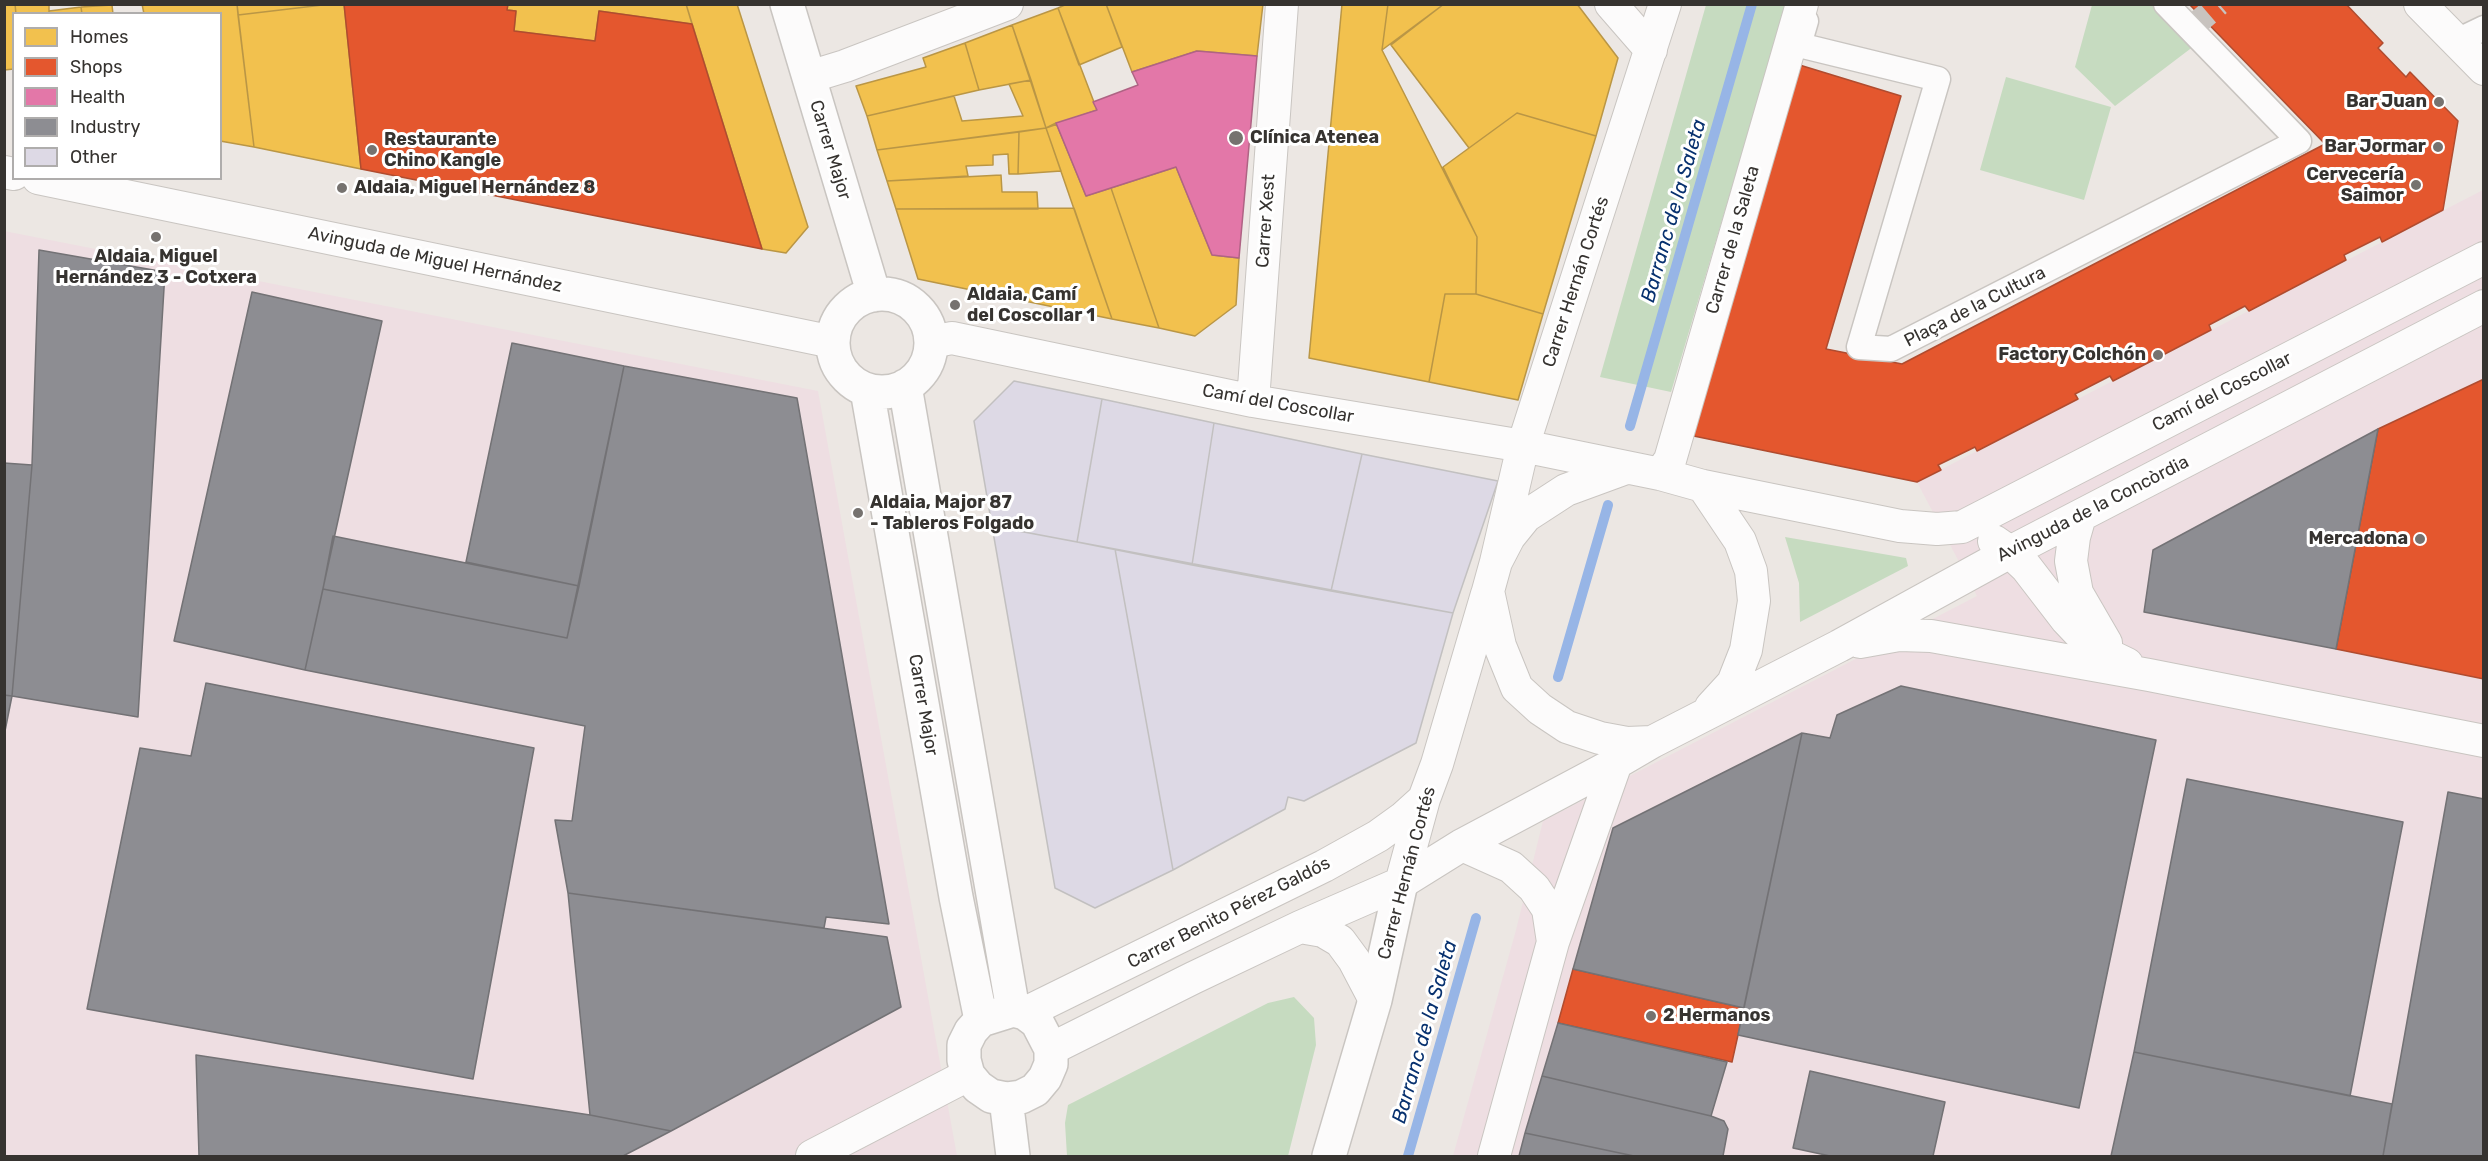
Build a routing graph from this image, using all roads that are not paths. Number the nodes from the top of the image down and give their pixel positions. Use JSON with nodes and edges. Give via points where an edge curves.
{"nodes":[{"id":1,"x":787,"y":4,"type":"edge"},
{"id":2,"x":1007,"y":4,"type":"edge"},
{"id":3,"x":1282,"y":4,"type":"edge"},
{"id":4,"x":1611,"y":4,"type":"edge"},
{"id":5,"x":1665,"y":4,"type":"edge"},
{"id":6,"x":1802,"y":4,"type":"edge"},
{"id":7,"x":1812,"y":4,"type":"edge"},
{"id":8,"x":2166,"y":4,"type":"edge"},
{"id":9,"x":2420,"y":4,"type":"edge"},
{"id":10,"x":2470,"y":34,"type":"edge"},
{"id":11,"x":1651,"y":50,"type":"junction"},
{"id":12,"x":2484,"y":69,"type":"edge"},
{"id":13,"x":809,"y":77,"type":"junction"},
{"id":14,"x":48,"y":180,"type":"edge"},
{"id":15,"x":2484,"y":258,"type":"edge"},
{"id":16,"x":874,"y":295,"type":"junction"},
{"id":17,"x":2484,"y":306,"type":"edge"},
{"id":18,"x":833,"y":342,"type":"junction"},
{"id":19,"x":931,"y":342,"type":"junction"},
{"id":20,"x":905,"y":386,"type":"junction"},
{"id":21,"x":867,"y":390,"type":"junction"},
{"id":22,"x":1253,"y":401,"type":"junction"},
{"id":23,"x":1523,"y":446,"type":"junction"},
{"id":24,"x":1626,"y":468,"type":"junction"},
{"id":25,"x":1660,"y":474,"type":"junction"},
{"id":26,"x":1703,"y":486,"type":"junction"},
{"id":27,"x":2080,"y":516,"type":"junction"},
{"id":28,"x":1962,"y":527,"type":"junction"},
{"id":29,"x":2010,"y":552,"type":"junction"},
{"id":30,"x":1492,"y":576,"type":"junction"},
{"id":31,"x":1839,"y":646,"type":"junction"},
{"id":32,"x":2120,"y":660,"type":"junction"},
{"id":33,"x":2149,"y":675,"type":"junction"},
{"id":34,"x":1705,"y":714,"type":"junction"},
{"id":35,"x":2484,"y":741,"type":"edge"},
{"id":36,"x":1652,"y":742,"type":"junction"},
{"id":37,"x":1616,"y":763,"type":"junction"},
{"id":38,"x":1424,"y":799,"type":"junction"},
{"id":39,"x":1462,"y":845,"type":"junction"},
{"id":40,"x":1401,"y":883,"type":"junction"},
{"id":41,"x":1299,"y":927,"type":"junction"},
{"id":42,"x":1553,"y":942,"type":"junction"},
{"id":43,"x":1374,"y":1000,"type":"junction"},
{"id":44,"x":1019,"y":1011,"type":"junction"},
{"id":45,"x":981,"y":1020,"type":"junction"},
{"id":46,"x":1051,"y":1049,"type":"junction"},
{"id":47,"x":968,"y":1075,"type":"junction"},
{"id":48,"x":1006,"y":1099,"type":"junction"},
{"id":49,"x":812,"y":1156,"type":"edge"},
{"id":50,"x":1012,"y":1156,"type":"edge"},
{"id":51,"x":1329,"y":1156,"type":"edge"},
{"id":52,"x":1494,"y":1156,"type":"edge"}],
"edges":[{"from":1,"to":13,"type":"street","name":"Carrer Major"},
{"from":2,"to":13,"type":"street"},
{"from":3,"to":22,"type":"street","name":"Carrer Xest"},
{"from":4,"to":11,"type":"street"},
{"from":5,"to":11,"type":"street","name":"Carrer Hernán Cortés"},
{"from":6,"to":25,"type":"street","name":"Carrer de la Saleta","via":[[1670,460]]},
{"from":7,"to":8,"type":"street","name":"Plaça de la Cultura","via":[[1799,45],[1938,79],[1859,347],[1891,350],[2299,141]]},
{"from":9,"to":10,"type":"street"},
{"from":10,"to":12,"type":"street"},
{"from":11,"to":23,"type":"street","name":"Carrer Hernán Cortés"},
{"from":13,"to":16,"type":"street","name":"Carrer Major"},
{"from":14,"to":18,"type":"street","name":"Avinguda de Miguel Hernández"},
{"from":15,"to":28,"type":"street","name":"Camí del Coscollar"},
{"from":16,"to":18,"type":"street","via":[[858,300],[845,311]]},
{"from":16,"to":19,"type":"street","via":[[906,300],[920,311]]},
{"from":17,"to":27,"type":"street","name":"Avinguda de la Concòrdia"},
{"from":18,"to":21,"type":"street","via":[[842,371]]},
{"from":19,"to":20,"type":"street","via":[[922,371]]},
{"from":19,"to":22,"type":"street","name":"Camí del Coscollar","via":[[952,338]]},
{"from":20,"to":21,"type":"street","via":[[897,390]]},
{"from":20,"to":44,"type":"street","name":"Carrer Major"},
{"from":21,"to":45,"type":"street","name":"Carrer Major"},
{"from":22,"to":23,"type":"street","name":"Camí del Coscollar"},
{"from":23,"to":24,"type":"street","name":"Camí del Coscollar"},
{"from":23,"to":30,"type":"street","name":"Carrer Hernán Cortés"},
{"from":24,"to":25,"type":"street","name":"Camí del Coscollar"},
{"from":24,"to":30,"type":"street","via":[[1566,490],[1526,516],[1509,537]]},
{"from":25,"to":26,"type":"street","name":"Camí del Coscollar"},
{"from":26,"to":28,"type":"street","name":"Camí del Coscollar","via":[[1900,526]]},
{"from":26,"to":34,"type":"street","via":[[1740,541],[1751,571],[1754,601],[1746,650],[1732,683]]},
{"from":27,"to":29,"type":"street","name":"Avinguda de la Concòrdia"},
{"from":27,"to":32,"type":"street","via":[[2071,561],[2077,593],[2098,632]]},
{"from":28,"to":29,"type":"street","name":"Camí del Coscollar"},
{"from":29,"to":31,"type":"street","name":"Avinguda de la Concòrdia"},
{"from":29,"to":32,"type":"street","name":"Camí del Coscollar","via":[[2083,637]]},
{"from":30,"to":36,"type":"street","via":[[1500,646],[1517,688],[1567,727],[1627,743]]},
{"from":30,"to":38,"type":"street","name":"Carrer Hernán Cortés"},
{"from":31,"to":33,"type":"street","name":"Camí del Coscollar","via":[[1899,636],[1931,636]]},
{"from":31,"to":34,"type":"street","name":"Avinguda de la Concòrdia"},
{"from":32,"to":33,"type":"street","name":"Camí del Coscollar"},
{"from":33,"to":35,"type":"street","name":"Camí del Coscollar"},
{"from":34,"to":36,"type":"street"},
{"from":36,"to":37,"type":"street"},
{"from":37,"to":39,"type":"street"},
{"from":37,"to":42,"type":"street"},
{"from":38,"to":40,"type":"street","name":"Carrer Hernán Cortés"},
{"from":38,"to":44,"type":"street","name":"Carrer Benito Pérez Galdós","via":[[1378,836],[1324,866]]},
{"from":39,"to":40,"type":"street"},
{"from":39,"to":42,"type":"street","via":[[1511,867],[1534,888],[1548,909]]},
{"from":40,"to":41,"type":"street"},
{"from":40,"to":43,"type":"street","name":"Carrer Hernán Cortés"},
{"from":41,"to":43,"type":"street","via":[[1323,932],[1340,941]]},
{"from":41,"to":46,"type":"street"},
{"from":42,"to":52,"type":"street"},
{"from":43,"to":51,"type":"street","name":"Carrer Hernán Cortés"},
{"from":44,"to":45,"type":"street"},
{"from":44,"to":46,"type":"street","via":[[1037,1022]]},
{"from":45,"to":47,"type":"street","via":[[964,1045]]},
{"from":46,"to":48,"type":"street","via":[[1051,1064],[1035,1090]]},
{"from":47,"to":48,"type":"street","via":[[984,1091]]},
{"from":47,"to":49,"type":"street"},
{"from":48,"to":50,"type":"street"}]}
